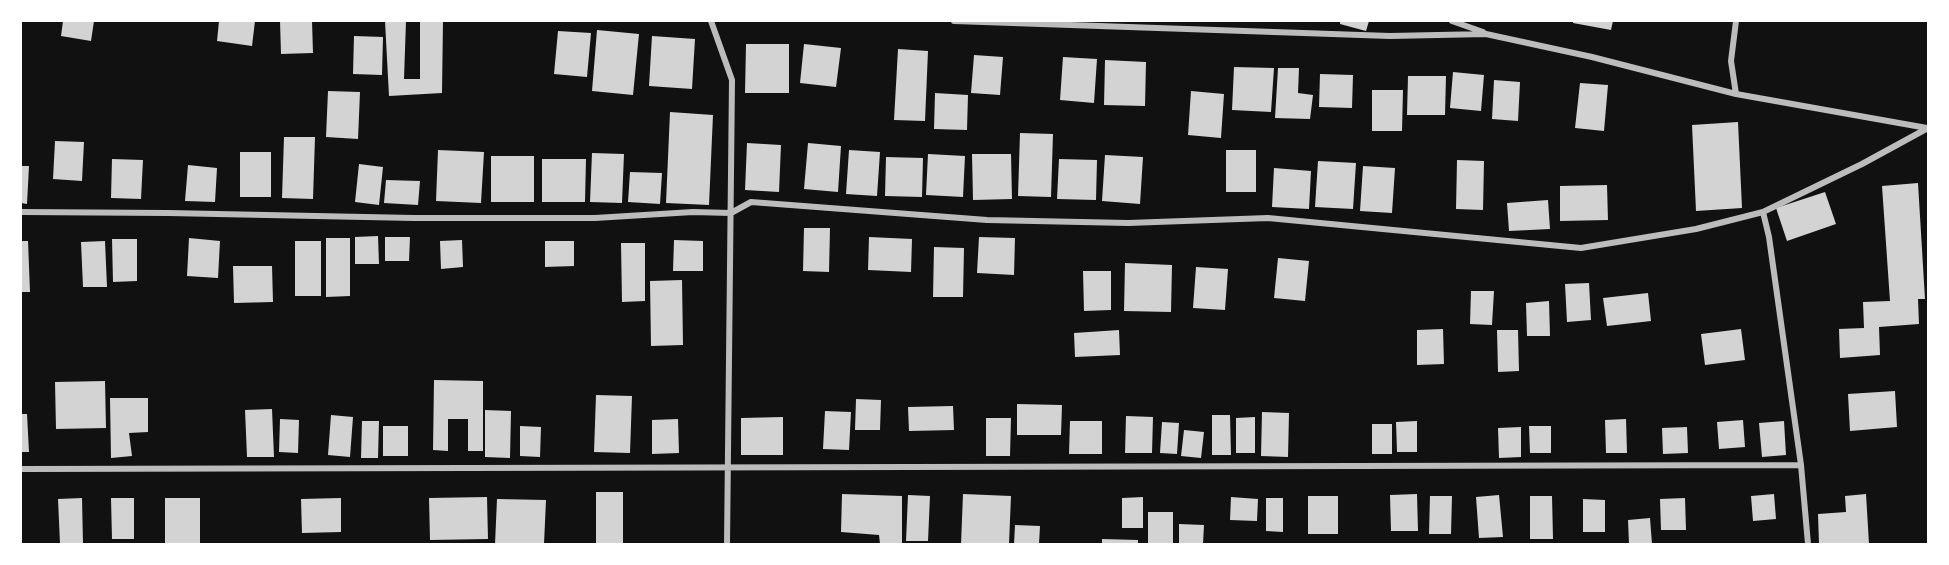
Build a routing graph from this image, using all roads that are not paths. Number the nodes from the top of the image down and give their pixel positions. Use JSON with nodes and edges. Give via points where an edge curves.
{"nodes":[{"id":1,"x":711,"y":21,"type":"edge"},
{"id":2,"x":954,"y":21,"type":"edge"},
{"id":3,"x":1452,"y":21,"type":"edge"},
{"id":4,"x":1736,"y":21,"type":"edge"},
{"id":5,"x":1486,"y":34,"type":"junction"},
{"id":6,"x":1736,"y":94,"type":"junction"},
{"id":7,"x":1928,"y":128,"type":"edge"},
{"id":8,"x":21,"y":212,"type":"edge"},
{"id":9,"x":1763,"y":212,"type":"junction"},
{"id":10,"x":731,"y":213,"type":"junction"},
{"id":11,"x":1801,"y":465,"type":"junction"},
{"id":12,"x":728,"y":466,"type":"junction"},
{"id":13,"x":21,"y":469,"type":"edge"},
{"id":14,"x":727,"y":544,"type":"edge"},
{"id":15,"x":1808,"y":544,"type":"edge"}],
"edges":[{"from":1,"to":10,"type":"street","via":[[732,80]]},
{"from":2,"to":5,"type":"street","via":[[1390,36]]},
{"from":3,"to":5,"type":"street"},
{"from":4,"to":6,"type":"street","via":[[1731,61]]},
{"from":5,"to":6,"type":"street"},
{"from":6,"to":7,"type":"street"},
{"from":7,"to":9,"type":"street"},
{"from":8,"to":10,"type":"street","via":[[414,218]]},
{"from":9,"to":10,"type":"street","via":[[1696,229],[1581,248],[1268,218],[1128,223],[987,220],[752,202]]},
{"from":9,"to":11,"type":"street"},
{"from":10,"to":12,"type":"street"},
{"from":11,"to":12,"type":"street"},
{"from":11,"to":15,"type":"street"},
{"from":12,"to":13,"type":"street"},
{"from":12,"to":14,"type":"street"}]}
